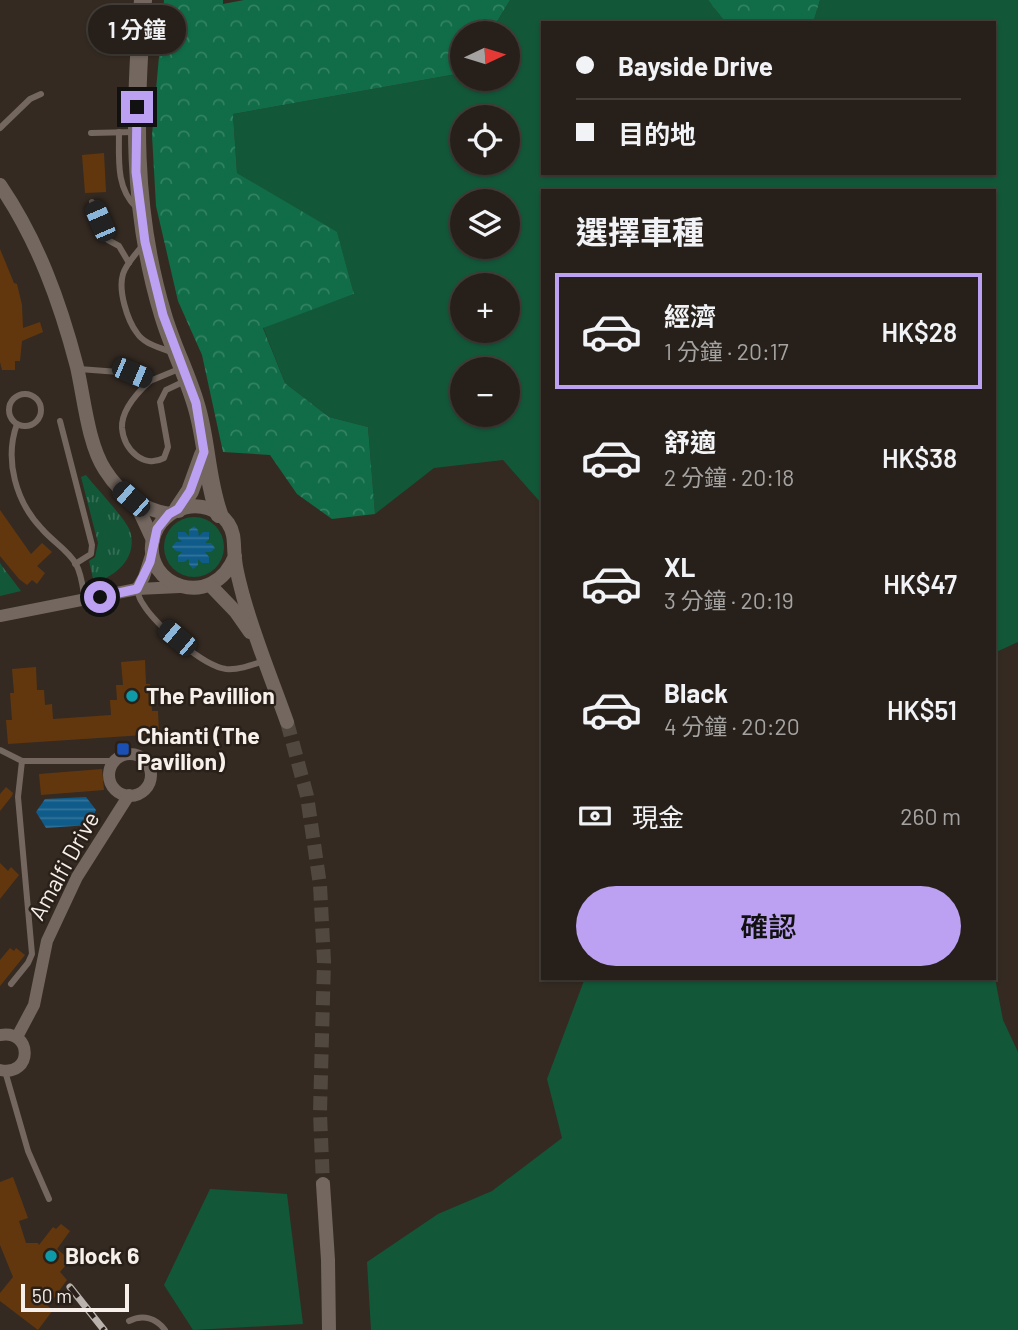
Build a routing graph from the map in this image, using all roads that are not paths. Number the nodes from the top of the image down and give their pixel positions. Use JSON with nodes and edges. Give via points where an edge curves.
{"nodes":[{"id":1,"x":144,"y":0,"type":"edge"},
{"id":2,"x":41,"y":94,"type":"dead end"},
{"id":3,"x":0,"y":128,"type":"edge"},
{"id":4,"x":91,"y":132,"type":"dead end"},
{"id":5,"x":127,"y":132,"type":"junction"},
{"id":6,"x":0,"y":185,"type":"edge"},
{"id":7,"x":92,"y":202,"type":"dead end"},
{"id":8,"x":145,"y":242,"type":"junction"},
{"id":9,"x":129,"y":263,"type":"junction"},
{"id":10,"x":77,"y":368,"type":"junction"},
{"id":11,"x":181,"y":368,"type":"junction"},
{"id":12,"x":150,"y":381,"type":"junction"},
{"id":13,"x":60,"y":421,"type":"dead end"},
{"id":14,"x":17,"y":424,"type":"junction"},
{"id":15,"x":204,"y":452,"type":"junction"},
{"id":16,"x":131,"y":499,"type":"junction"},
{"id":17,"x":173,"y":512,"type":"junction"},
{"id":18,"x":219,"y":513,"type":"junction"},
{"id":19,"x":153,"y":546,"type":"junction"},
{"id":20,"x":234,"y":556,"type":"junction"},
{"id":21,"x":75,"y":564,"type":"junction"},
{"id":22,"x":210,"y":585,"type":"junction"},
{"id":23,"x":184,"y":587,"type":"junction"},
{"id":24,"x":137,"y":589,"type":"junction"},
{"id":25,"x":85,"y":601,"type":"junction"},
{"id":26,"x":0,"y":616,"type":"edge"},
{"id":27,"x":266,"y":661,"type":"junction"},
{"id":28,"x":287,"y":722,"type":"tunnel mouth"},
{"id":29,"x":0,"y":750,"type":"edge"},
{"id":30,"x":22,"y":761,"type":"junction"},
{"id":31,"x":114,"y":761,"type":"junction"},
{"id":32,"x":129,"y":795,"type":"junction"},
{"id":33,"x":11,"y":984,"type":"dead end"},
{"id":34,"x":0,"y":1035,"type":"edge"},
{"id":35,"x":17,"y":1037,"type":"junction"},
{"id":36,"x":3,"y":1071,"type":"edge"},
{"id":37,"x":323,"y":1184,"type":"tunnel mouth"},
{"id":38,"x":49,"y":1199,"type":"dead end"},
{"id":39,"x":129,"y":1321,"type":"dead end"},
{"id":40,"x":165,"y":1330,"type":"edge"},
{"id":41,"x":329,"y":1330,"type":"edge"}],
"edges":[{"from":1,"to":5,"type":"main road"},
{"from":2,"to":3,"type":"lane"},
{"from":4,"to":5,"type":"lane"},
{"from":5,"to":8,"type":"main road"},
{"from":6,"to":10,"type":"street","via":[[50,278]]},
{"from":7,"to":9,"type":"lane","via":[[108,240],[119,246]]},
{"from":8,"to":9,"type":"lane"},
{"from":8,"to":11,"type":"main road"},
{"from":9,"to":11,"type":"lane","via":[[121,288],[137,334]]},
{"from":10,"to":12,"type":"lane","via":[[132,373]]},
{"from":10,"to":16,"type":"street","via":[[95,447],[117,488]]},
{"from":11,"to":12,"type":"lane"},
{"from":11,"to":12,"type":"lane","via":[[160,402],[168,447],[164,458],[156,462],[146,462],[135,454],[122,427],[136,394]]},
{"from":11,"to":15,"type":"main road","via":[[199,415]]},
{"from":13,"to":21,"type":"lane","via":[[92,545],[91,554]]},
{"from":14,"to":14,"type":"lane","via":[[10,416],[10,405],[17,396],[32,395],[40,402],[40,418],[28,426]]},
{"from":14,"to":21,"type":"lane","via":[[11,458],[23,501],[32,518]]},
{"from":15,"to":17,"type":"main road","via":[[199,471]]},
{"from":15,"to":18,"type":"main road"},
{"from":16,"to":17,"type":"street","via":[[157,512]]},
{"from":16,"to":19,"type":"street"},
{"from":17,"to":18,"type":"street","via":[[196,505]]},
{"from":17,"to":19,"type":"street","via":[[157,529]]},
{"from":18,"to":20,"type":"street","via":[[233,532]]},
{"from":19,"to":23,"type":"street","via":[[161,572]]},
{"from":19,"to":24,"type":"street"},
{"from":20,"to":22,"type":"street","via":[[222,578]]},
{"from":20,"to":27,"type":"street"},
{"from":21,"to":25,"type":"lane"},
{"from":22,"to":23,"type":"street"},
{"from":22,"to":27,"type":"street","via":[[236,612]]},
{"from":23,"to":24,"type":"street"},
{"from":24,"to":25,"type":"street"},
{"from":24,"to":27,"type":"lane","via":[[144,606],[164,627],[214,665],[237,669]]},
{"from":25,"to":26,"type":"street"},
{"from":27,"to":28,"type":"street"},
{"from":29,"to":30,"type":"lane"},
{"from":30,"to":31,"type":"lane"},
{"from":30,"to":33,"type":"lane","via":[[18,797],[32,954]]},
{"from":31,"to":32,"type":"street","name":"Amalfi Drive","via":[[110,780],[117,791]]},
{"from":31,"to":32,"type":"street","name":"Amalfi Drive","via":[[135,755],[149,768],[146,787]]},
{"from":32,"to":35,"type":"street","name":"Amalfi Drive","via":[[77,877],[52,930],[34,1004]]},
{"from":34,"to":35,"type":"street"},
{"from":35,"to":36,"type":"street","name":"Amalfi Drive","via":[[24,1047],[24,1059],[17,1068]]},
{"from":36,"to":38,"type":"lane","via":[[28,1151]]},
{"from":37,"to":41,"type":"street"},
{"from":39,"to":40,"type":"lane","via":[[149,1318]]}]}
